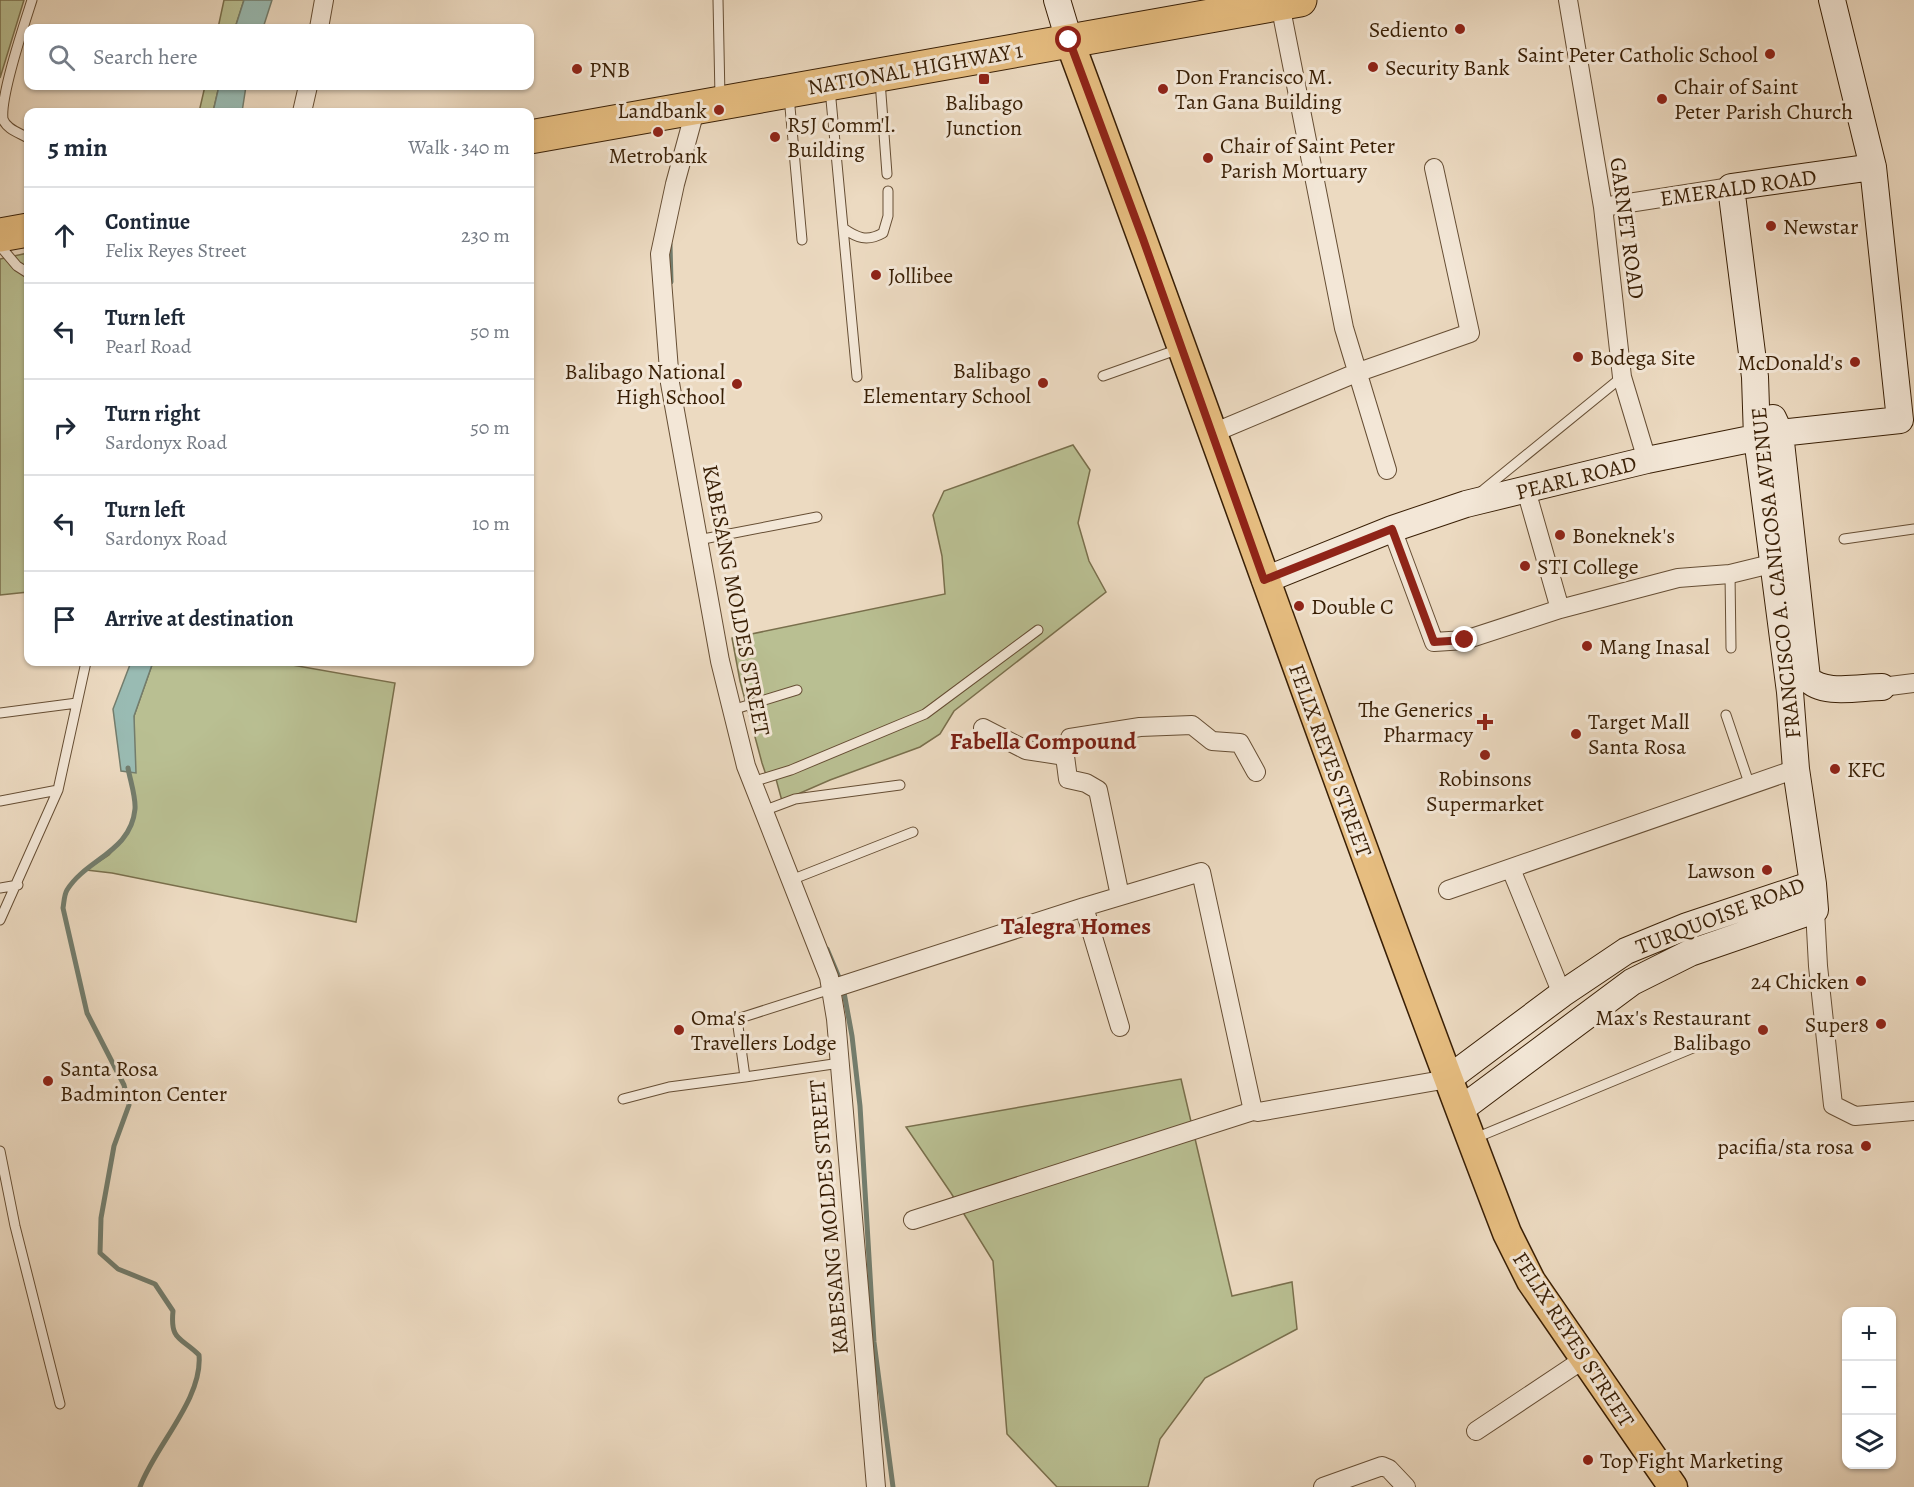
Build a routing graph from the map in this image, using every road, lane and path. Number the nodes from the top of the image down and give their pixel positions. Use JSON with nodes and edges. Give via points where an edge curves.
{"nodes":[{"id":1,"x":32,"y":0,"type":"edge"},
{"id":2,"x":324,"y":0,"type":"edge"},
{"id":3,"x":718,"y":0,"type":"edge"},
{"id":4,"x":1057,"y":0,"type":"edge"},
{"id":5,"x":1568,"y":0,"type":"edge"},
{"id":6,"x":1832,"y":0,"type":"edge"},
{"id":7,"x":1290,"y":2,"type":"edge"},
{"id":8,"x":24,"y":24,"type":"edge"},
{"id":9,"x":320,"y":24,"type":"edge"},
{"id":10,"x":24,"y":25,"type":"edge"},
{"id":11,"x":1069,"y":40,"type":"junction"},
{"id":12,"x":880,"y":75,"type":"junction"},
{"id":13,"x":830,"y":83,"type":"junction"},
{"id":14,"x":307,"y":90,"type":"edge"},
{"id":15,"x":789,"y":91,"type":"junction"},
{"id":16,"x":708,"y":105,"type":"junction"},
{"id":17,"x":303,"y":108,"type":"edge"},
{"id":18,"x":24,"y":136,"type":"edge"},
{"id":19,"x":534,"y":136,"type":"edge"},
{"id":20,"x":1873,"y":167,"type":"junction"},
{"id":21,"x":1434,"y":168,"type":"dead end"},
{"id":22,"x":887,"y":174,"type":"dead end"},
{"id":23,"x":1731,"y":187,"type":"junction"},
{"id":24,"x":888,"y":191,"type":"dead end"},
{"id":25,"x":1603,"y":207,"type":"junction"},
{"id":26,"x":843,"y":228,"type":"junction"},
{"id":27,"x":24,"y":231,"type":"edge"},
{"id":28,"x":0,"y":235,"type":"edge"},
{"id":29,"x":802,"y":240,"type":"dead end"},
{"id":30,"x":0,"y":246,"type":"edge"},
{"id":31,"x":24,"y":270,"type":"edge"},
{"id":32,"x":1182,"y":349,"type":"junction"},
{"id":33,"x":1356,"y":373,"type":"junction"},
{"id":34,"x":1103,"y":376,"type":"dead end"},
{"id":35,"x":1622,"y":376,"type":"junction"},
{"id":36,"x":857,"y":377,"type":"dead end"},
{"id":37,"x":1907,"y":420,"type":"edge"},
{"id":38,"x":1213,"y":433,"type":"junction"},
{"id":39,"x":1769,"y":435,"type":"junction"},
{"id":40,"x":1647,"y":460,"type":"junction"},
{"id":41,"x":1387,"y":470,"type":"dead end"},
{"id":42,"x":1526,"y":490,"type":"junction"},
{"id":43,"x":1466,"y":504,"type":"junction"},
{"id":44,"x":818,"y":517,"type":"dead end"},
{"id":45,"x":1392,"y":529,"type":"junction"},
{"id":46,"x":1914,"y":529,"type":"edge"},
{"id":47,"x":1844,"y":539,"type":"dead end"},
{"id":48,"x":698,"y":540,"type":"junction"},
{"id":49,"x":1774,"y":564,"type":"junction"},
{"id":50,"x":1730,"y":574,"type":"junction"},
{"id":51,"x":1264,"y":580,"type":"junction"},
{"id":52,"x":1560,"y":609,"type":"junction"},
{"id":53,"x":1038,"y":630,"type":"dead end"},
{"id":54,"x":1731,"y":648,"type":"dead end"},
{"id":55,"x":85,"y":666,"type":"edge"},
{"id":56,"x":1914,"y":683,"type":"edge"},
{"id":57,"x":1882,"y":687,"type":"junction"},
{"id":58,"x":797,"y":690,"type":"dead end"},
{"id":59,"x":77,"y":702,"type":"junction"},
{"id":60,"x":732,"y":710,"type":"junction"},
{"id":61,"x":0,"y":713,"type":"edge"},
{"id":62,"x":1726,"y":715,"type":"dead end"},
{"id":63,"x":983,"y":728,"type":"dead end"},
{"id":64,"x":1793,"y":735,"type":"junction"},
{"id":65,"x":1065,"y":756,"type":"junction"},
{"id":66,"x":1796,"y":770,"type":"junction"},
{"id":67,"x":1256,"y":772,"type":"dead end"},
{"id":68,"x":752,"y":782,"type":"junction"},
{"id":69,"x":900,"y":784,"type":"dead end"},
{"id":70,"x":1750,"y":787,"type":"junction"},
{"id":71,"x":58,"y":790,"type":"junction"},
{"id":72,"x":0,"y":801,"type":"edge"},
{"id":73,"x":763,"y":811,"type":"junction"},
{"id":74,"x":913,"y":832,"type":"dead end"},
{"id":75,"x":1511,"y":869,"type":"junction"},
{"id":76,"x":791,"y":880,"type":"junction"},
{"id":77,"x":1813,"y":884,"type":"junction"},
{"id":78,"x":18,"y":885,"type":"junction"},
{"id":79,"x":0,"y":888,"type":"edge"},
{"id":80,"x":1448,"y":890,"type":"dead end"},
{"id":81,"x":1120,"y":896,"type":"junction"},
{"id":82,"x":1084,"y":906,"type":"junction"},
{"id":83,"x":1815,"y":910,"type":"junction"},
{"id":84,"x":0,"y":920,"type":"edge"},
{"id":85,"x":1558,"y":985,"type":"junction"},
{"id":86,"x":838,"y":987,"type":"junction"},
{"id":87,"x":1119,"y":1027,"type":"dead end"},
{"id":88,"x":1705,"y":1043,"type":"dead end"},
{"id":89,"x":840,"y":1063,"type":"junction"},
{"id":90,"x":745,"y":1077,"type":"junction"},
{"id":91,"x":1448,"y":1079,"type":"junction"},
{"id":92,"x":623,"y":1099,"type":"dead end"},
{"id":93,"x":1460,"y":1110,"type":"junction"},
{"id":94,"x":1253,"y":1111,"type":"junction"},
{"id":95,"x":1914,"y":1111,"type":"edge"},
{"id":96,"x":1471,"y":1140,"type":"junction"},
{"id":97,"x":0,"y":1151,"type":"edge"},
{"id":98,"x":913,"y":1221,"type":"dead end"},
{"id":99,"x":1584,"y":1359,"type":"junction"},
{"id":100,"x":60,"y":1404,"type":"dead end"},
{"id":101,"x":1476,"y":1431,"type":"dead end"},
{"id":102,"x":876,"y":1487,"type":"edge"},
{"id":103,"x":1323,"y":1487,"type":"edge"},
{"id":104,"x":1406,"y":1487,"type":"edge"},
{"id":105,"x":1673,"y":1487,"type":"edge"}],
"edges":[{"from":1,"to":8,"type":"lane"},
{"from":2,"to":9,"type":"street"},
{"from":3,"to":16,"type":"lane"},
{"from":4,"to":11,"type":"street","name":"FELIX REYES STREET"},
{"from":5,"to":25,"type":"street","name":"GARNET ROAD"},
{"from":6,"to":20,"type":"street"},
{"from":7,"to":11,"type":"highway","name":"NATIONAL HIGHWAY 1"},
{"from":7,"to":33,"type":"street","via":[[1344,328]]},
{"from":10,"to":18,"type":"lane","via":[[1,107],[3,121]]},
{"from":11,"to":12,"type":"highway","name":"NATIONAL HIGHWAY 1"},
{"from":11,"to":32,"type":"main road","name":"FELIX REYES STREET"},
{"from":12,"to":13,"type":"highway","name":"NATIONAL HIGHWAY 1"},
{"from":12,"to":22,"type":"lane"},
{"from":13,"to":15,"type":"highway","name":"NATIONAL HIGHWAY 1"},
{"from":13,"to":26,"type":"lane"},
{"from":14,"to":17,"type":"street"},
{"from":15,"to":16,"type":"highway","name":"NATIONAL HIGHWAY 1"},
{"from":15,"to":29,"type":"lane"},
{"from":16,"to":19,"type":"highway","name":"NATIONAL HIGHWAY 1"},
{"from":16,"to":48,"type":"street","name":"KABESANG MOLDES STREET","via":[[675,184],[660,254],[670,383]]},
{"from":20,"to":23,"type":"street","name":"EMERALD ROAD"},
{"from":20,"to":37,"type":"street"},
{"from":21,"to":33,"type":"street","via":[[1470,333]]},
{"from":23,"to":25,"type":"street","name":"EMERALD ROAD"},
{"from":23,"to":39,"type":"street","name":"FRANCISCO A. CANICOSA AVENUE","via":[[1755,376]]},
{"from":24,"to":26,"type":"lane","via":[[883,233],[863,239]]},
{"from":25,"to":35,"type":"street","name":"GARNET ROAD"},
{"from":26,"to":36,"type":"lane"},
{"from":27,"to":28,"type":"highway"},
{"from":30,"to":31,"type":"lane"},
{"from":32,"to":34,"type":"lane"},
{"from":32,"to":38,"type":"main road","name":"FELIX REYES STREET"},
{"from":33,"to":38,"type":"street"},
{"from":33,"to":41,"type":"street"},
{"from":35,"to":40,"type":"street","name":"GARNET ROAD"},
{"from":35,"to":43,"type":"lane"},
{"from":37,"to":39,"type":"street","name":"PEARL ROAD"},
{"from":38,"to":51,"type":"main road","name":"FELIX REYES STREET"},
{"from":39,"to":40,"type":"street","name":"PEARL ROAD"},
{"from":39,"to":49,"type":"street","name":"FRANCISCO A. CANICOSA AVENUE"},
{"from":39,"to":57,"type":"street","name":"FRANCISCO A. CANICOSA AVENUE","via":[[1798,545],[1807,678],[1823,688]]},
{"from":40,"to":42,"type":"street","name":"PEARL ROAD"},
{"from":42,"to":43,"type":"street","name":"PEARL ROAD"},
{"from":42,"to":52,"type":"street"},
{"from":43,"to":45,"type":"street","name":"PEARL ROAD"},
{"from":44,"to":48,"type":"lane"},
{"from":45,"to":51,"type":"street","name":"PEARL ROAD"},
{"from":45,"to":52,"type":"street","via":[[1434,642],[1465,640]]},
{"from":46,"to":47,"type":"lane"},
{"from":48,"to":60,"type":"street","name":"KABESANG MOLDES STREET"},
{"from":49,"to":50,"type":"street"},
{"from":49,"to":64,"type":"street","name":"FRANCISCO A. CANICOSA AVENUE"},
{"from":50,"to":52,"type":"street","via":[[1678,578]]},
{"from":50,"to":54,"type":"lane"},
{"from":51,"to":91,"type":"main road","name":"FELIX REYES STREET"},
{"from":53,"to":68,"type":"lane","via":[[926,714],[791,770]]},
{"from":55,"to":59,"type":"lane"},
{"from":56,"to":57,"type":"street"},
{"from":57,"to":64,"type":"street","via":[[1817,698],[1804,705]]},
{"from":58,"to":60,"type":"lane"},
{"from":59,"to":61,"type":"lane"},
{"from":59,"to":71,"type":"lane"},
{"from":60,"to":68,"type":"street","name":"KABESANG MOLDES STREET"},
{"from":62,"to":70,"type":"lane"},
{"from":63,"to":65,"type":"street","via":[[1026,750]]},
{"from":64,"to":66,"type":"street","name":"FRANCISCO A. CANICOSA AVENUE"},
{"from":65,"to":67,"type":"street","via":[[1070,738],[1140,727],[1192,725],[1212,741],[1240,743]]},
{"from":65,"to":81,"type":"street","via":[[1068,779],[1098,790]]},
{"from":66,"to":70,"type":"street"},
{"from":66,"to":77,"type":"street","name":"TURQUOISE ROAD"},
{"from":68,"to":73,"type":"street","name":"KABESANG MOLDES STREET"},
{"from":69,"to":73,"type":"lane","via":[[795,800]]},
{"from":70,"to":75,"type":"street"},
{"from":71,"to":72,"type":"lane"},
{"from":71,"to":78,"type":"lane"},
{"from":73,"to":76,"type":"street","name":"KABESANG MOLDES STREET"},
{"from":74,"to":76,"type":"lane"},
{"from":75,"to":80,"type":"street"},
{"from":75,"to":85,"type":"street"},
{"from":76,"to":86,"type":"street","name":"KABESANG MOLDES STREET","via":[[829,977]]},
{"from":77,"to":83,"type":"street"},
{"from":77,"to":85,"type":"street","name":"TURQUOISE ROAD","via":[[1687,926]]},
{"from":78,"to":79,"type":"lane"},
{"from":78,"to":84,"type":"lane"},
{"from":81,"to":82,"type":"street"},
{"from":81,"to":94,"type":"street","via":[[1203,874]]},
{"from":82,"to":86,"type":"street"},
{"from":82,"to":87,"type":"street"},
{"from":83,"to":93,"type":"street","name":"TURQUOISE ROAD","via":[[1690,952],[1632,982]]},
{"from":83,"to":95,"type":"street","via":[[1833,1105],[1855,1116]]},
{"from":85,"to":91,"type":"street","name":"TURQUOISE ROAD"},
{"from":86,"to":89,"type":"street","name":"KABESANG MOLDES STREET"},
{"from":86,"to":90,"type":"lane","via":[[737,1019]]},
{"from":88,"to":96,"type":"lane"},
{"from":89,"to":90,"type":"lane"},
{"from":89,"to":102,"type":"street","name":"KABESANG MOLDES STREET"},
{"from":90,"to":92,"type":"lane","via":[[669,1087]]},
{"from":91,"to":93,"type":"main road","name":"FELIX REYES STREET"},
{"from":91,"to":94,"type":"street"},
{"from":93,"to":96,"type":"main road","name":"FELIX REYES STREET"},
{"from":94,"to":98,"type":"street"},
{"from":96,"to":99,"type":"main road","name":"FELIX REYES STREET","via":[[1507,1233],[1531,1281]]},
{"from":97,"to":100,"type":"lane"},
{"from":99,"to":101,"type":"street"},
{"from":99,"to":105,"type":"main road","name":"FELIX REYES STREET"},
{"from":103,"to":104,"type":"street","via":[[1382,1466]]}]}
